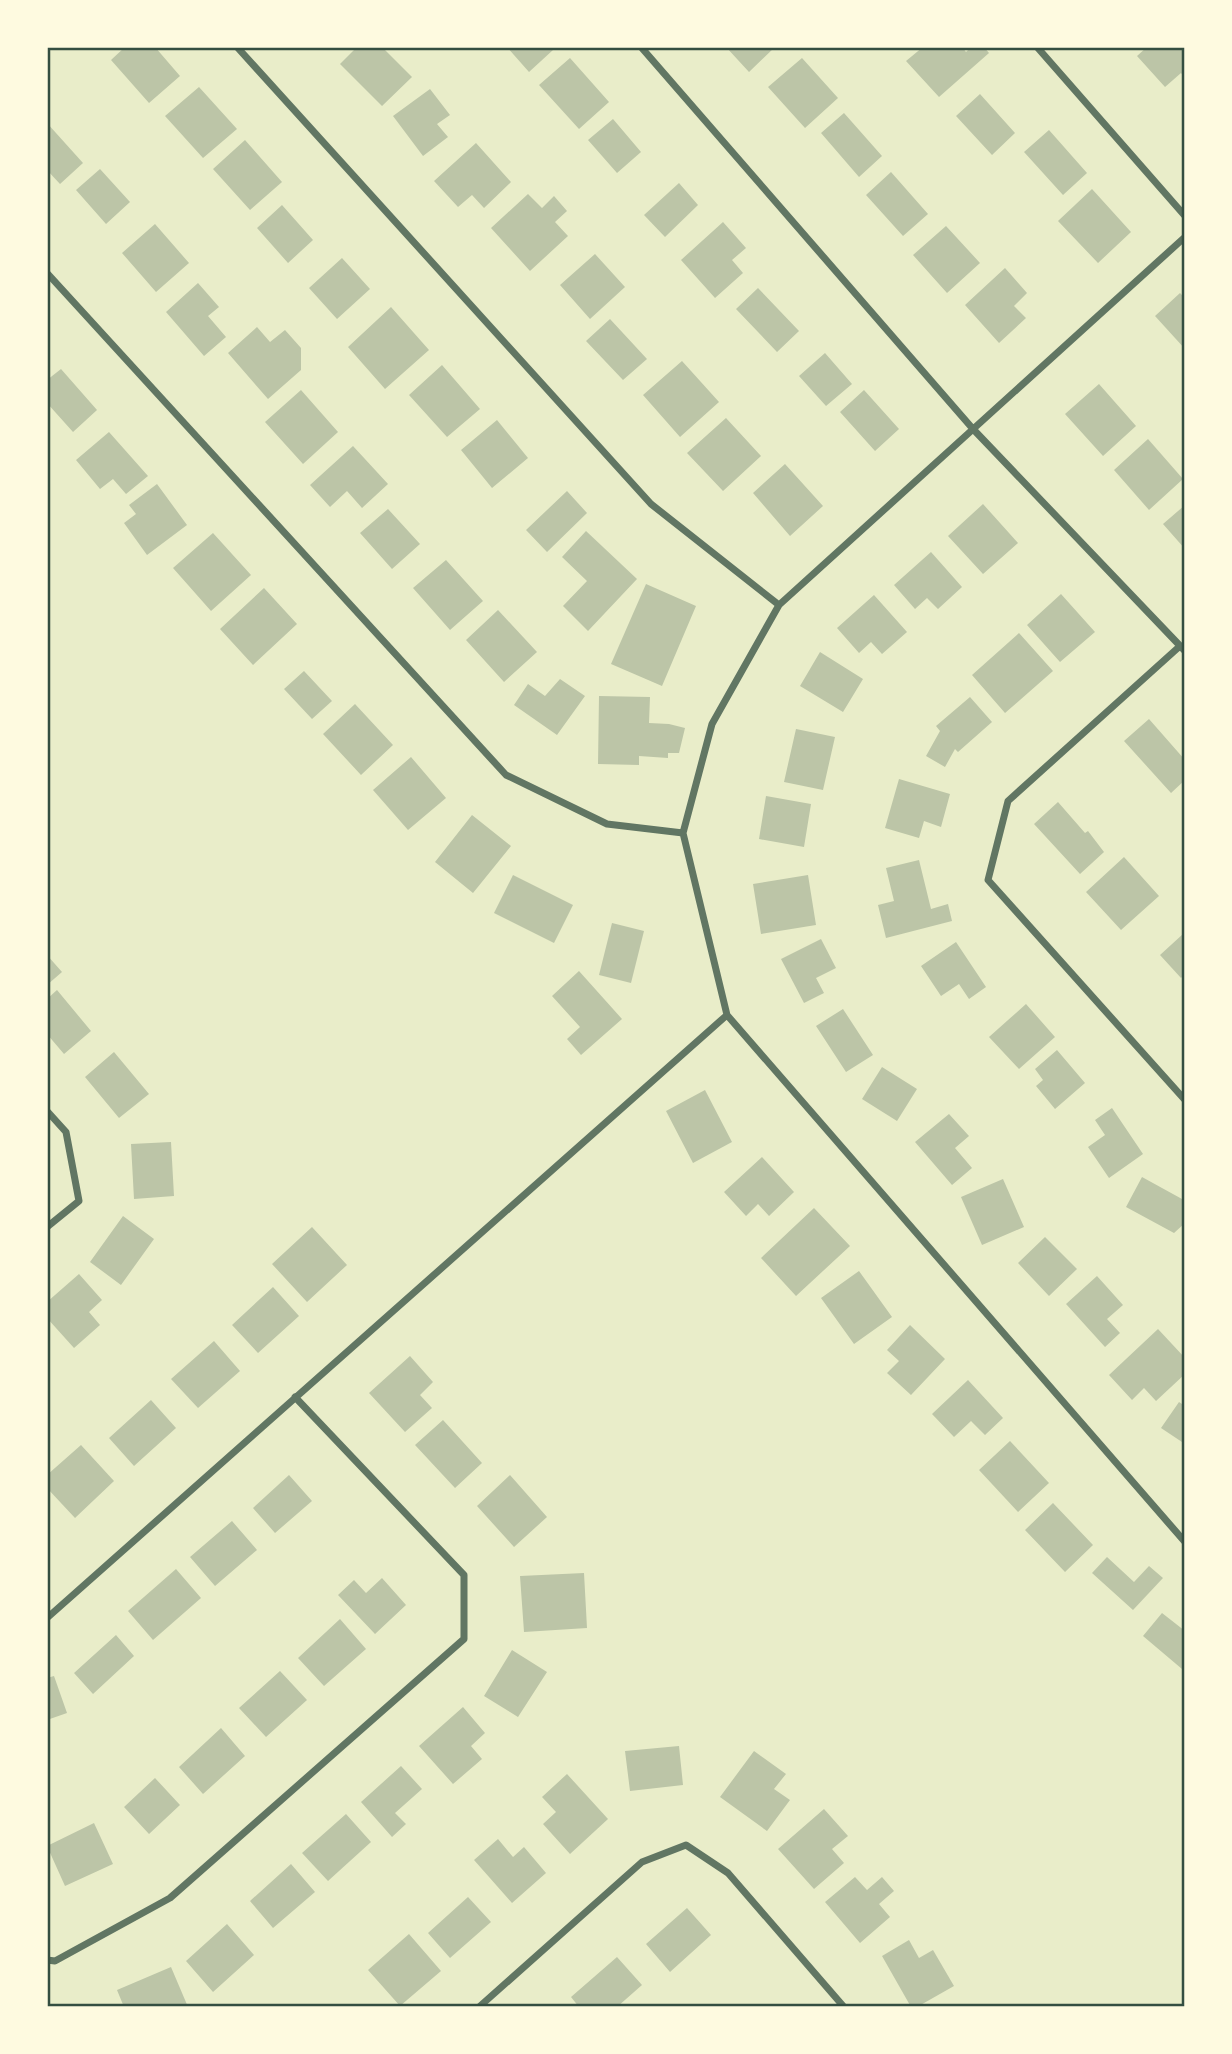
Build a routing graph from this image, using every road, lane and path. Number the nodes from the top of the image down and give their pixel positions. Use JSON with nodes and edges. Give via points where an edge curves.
{"nodes":[{"id":1,"x":237,"y":47,"type":"edge"},
{"id":2,"x":641,"y":47,"type":"edge"},
{"id":3,"x":1037,"y":47,"type":"edge"},
{"id":4,"x":1185,"y":216,"type":"edge"},
{"id":5,"x":1185,"y":237,"type":"edge"},
{"id":6,"x":47,"y":273,"type":"edge"},
{"id":7,"x":973,"y":429,"type":"junction"},
{"id":8,"x":779,"y":605,"type":"junction"},
{"id":9,"x":1182,"y":649,"type":"edge"},
{"id":10,"x":683,"y":833,"type":"junction"},
{"id":11,"x":727,"y":1016,"type":"junction"},
{"id":12,"x":1185,"y":1100,"type":"edge"},
{"id":13,"x":47,"y":1111,"type":"edge"},
{"id":14,"x":47,"y":1227,"type":"edge"},
{"id":15,"x":295,"y":1397,"type":"junction"},
{"id":16,"x":1185,"y":1542,"type":"edge"},
{"id":17,"x":47,"y":1618,"type":"edge"},
{"id":18,"x":47,"y":1960,"type":"edge"},
{"id":19,"x":479,"y":2007,"type":"edge"},
{"id":20,"x":844,"y":2007,"type":"edge"}],
"edges":[{"from":1,"to":8,"type":"street","via":[[651,504]]},
{"from":2,"to":7,"type":"street"},
{"from":3,"to":4,"type":"street"},
{"from":5,"to":7,"type":"street"},
{"from":6,"to":10,"type":"street","via":[[506,775],[607,824]]},
{"from":7,"to":8,"type":"street"},
{"from":7,"to":9,"type":"street"},
{"from":8,"to":10,"type":"street","via":[[712,724]]},
{"from":9,"to":12,"type":"street","via":[[1008,802],[988,880]]},
{"from":10,"to":11,"type":"street"},
{"from":11,"to":15,"type":"street"},
{"from":11,"to":16,"type":"street"},
{"from":13,"to":14,"type":"street","via":[[66,1132],[79,1200]]},
{"from":15,"to":17,"type":"street"},
{"from":15,"to":18,"type":"street","via":[[464,1575],[464,1639],[170,1898],[55,1961]]},
{"from":19,"to":20,"type":"street","via":[[642,1862],[686,1845],[728,1873]]}]}
